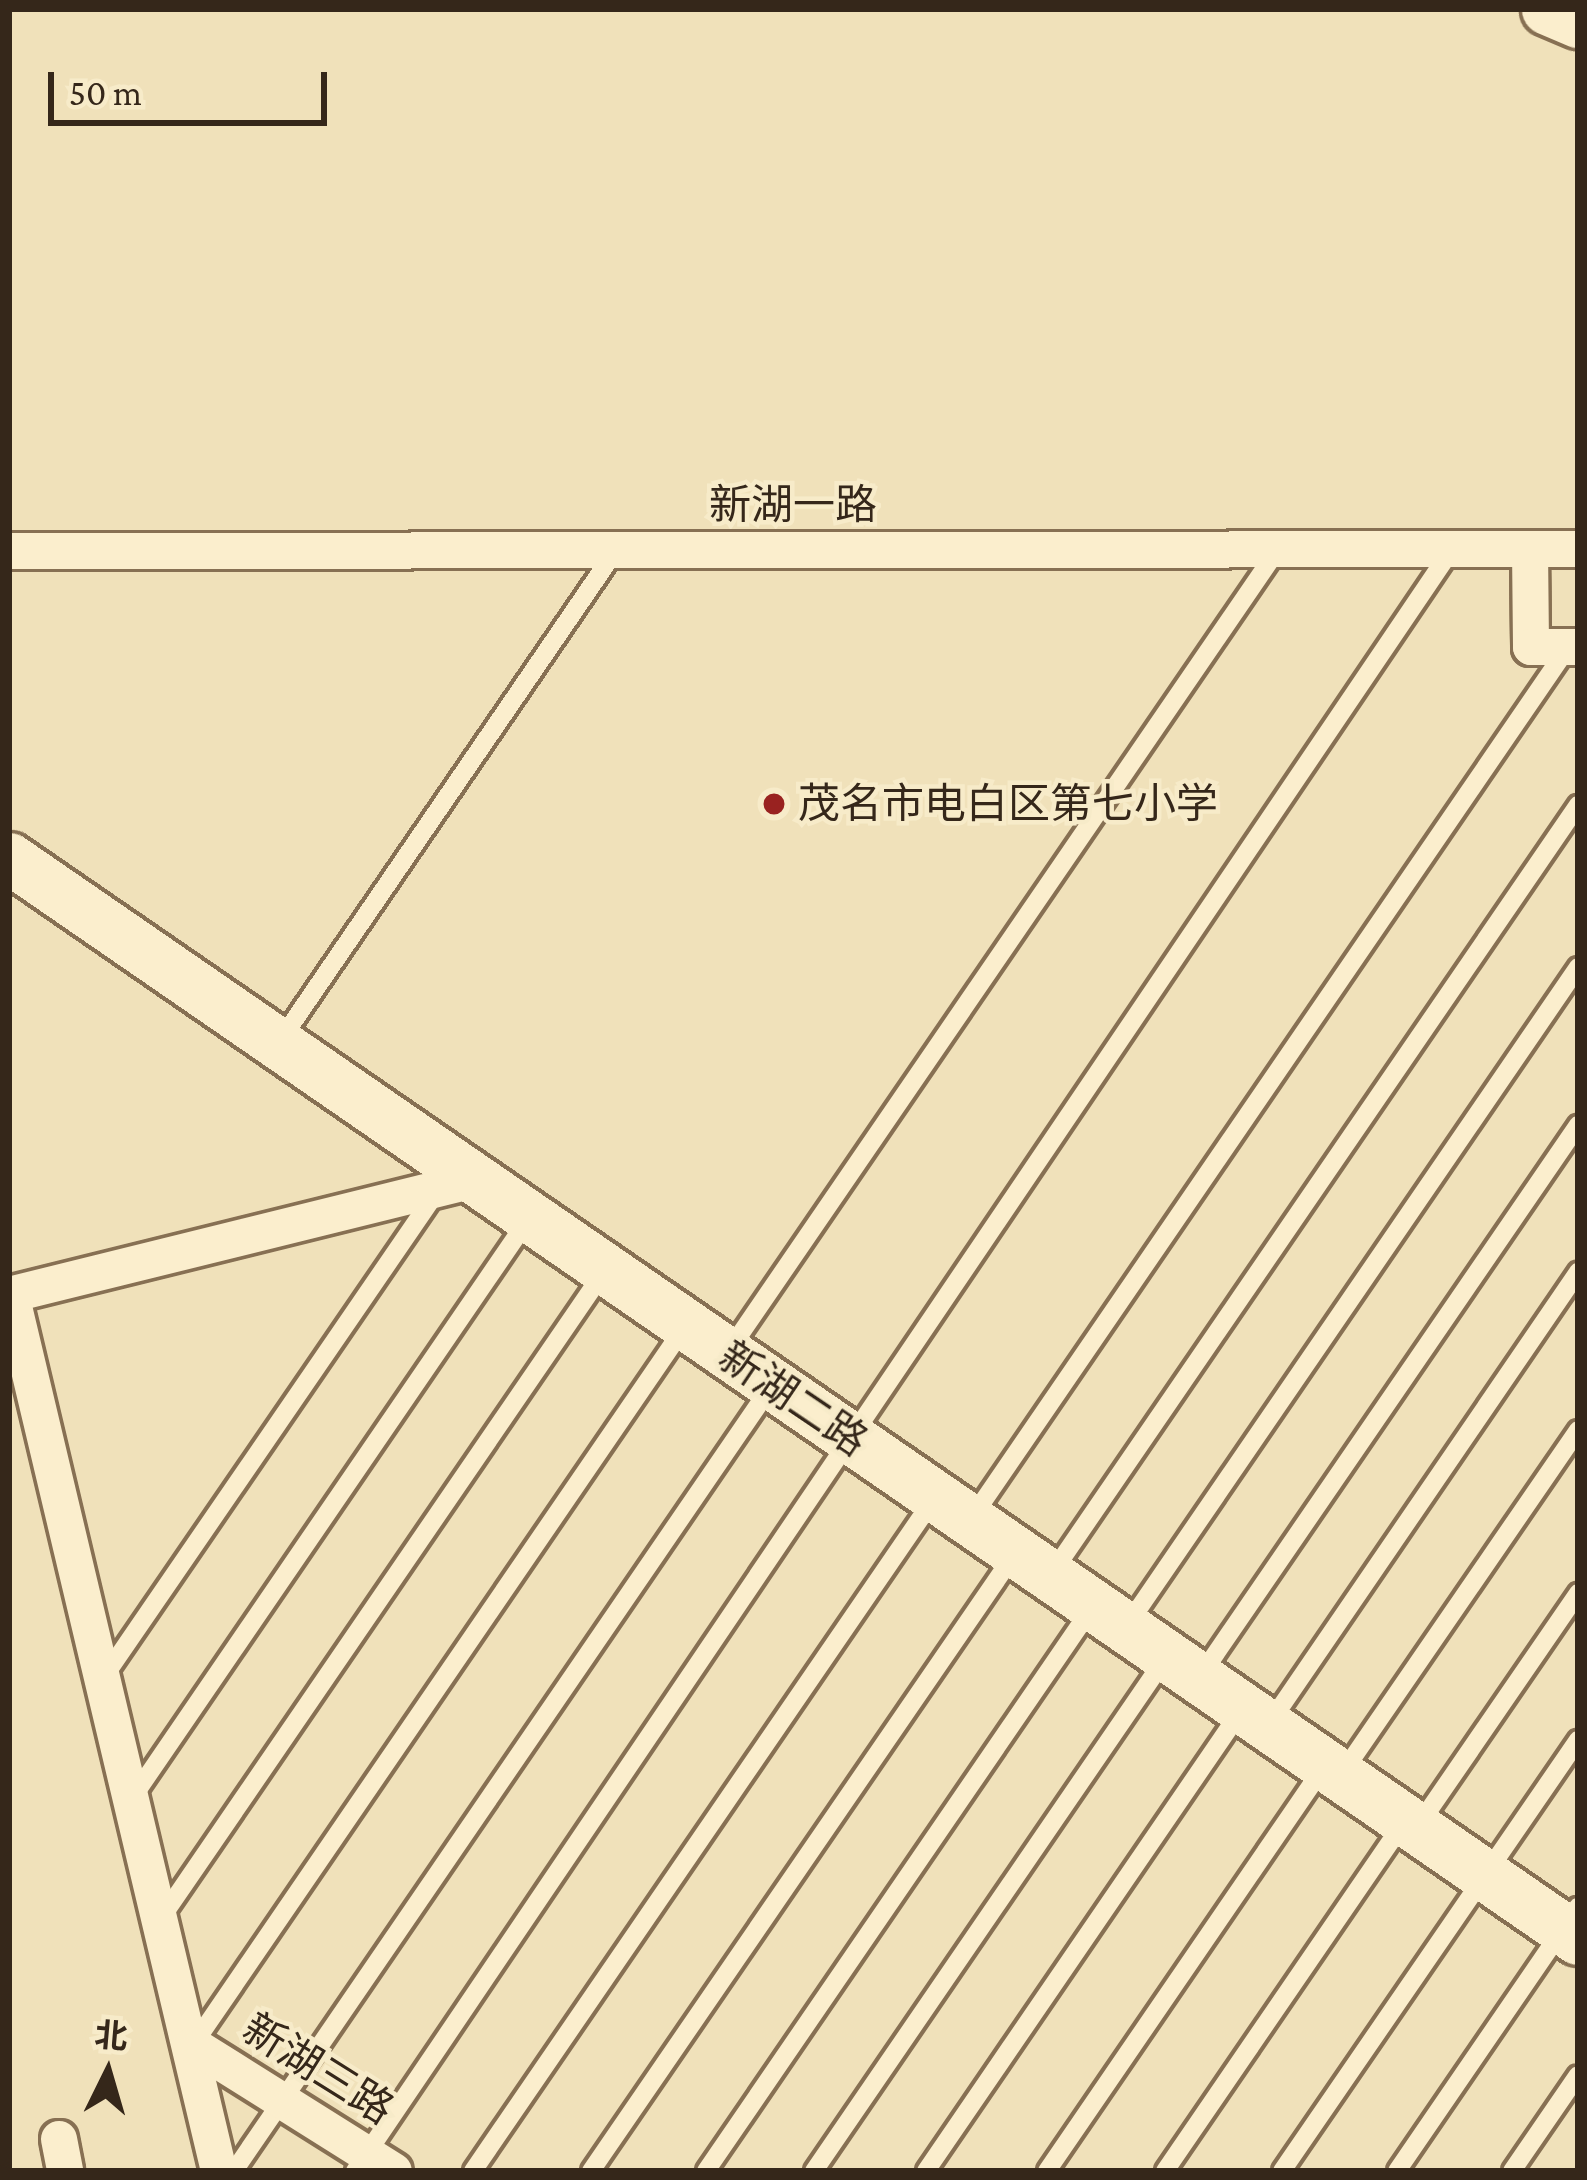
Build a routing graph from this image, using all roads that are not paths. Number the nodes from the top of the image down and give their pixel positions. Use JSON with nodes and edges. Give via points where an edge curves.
{"nodes":[{"id":1,"x":1547,"y":9,"type":"edge"},
{"id":2,"x":1578,"y":22,"type":"edge"},
{"id":3,"x":1278,"y":549,"type":"junction"},
{"id":4,"x":1452,"y":549,"type":"junction"},
{"id":5,"x":1530,"y":549,"type":"junction"},
{"id":6,"x":1578,"y":549,"type":"edge"},
{"id":7,"x":616,"y":550,"type":"junction"},
{"id":8,"x":9,"y":551,"type":"edge"},
{"id":9,"x":1573,"y":647,"type":"edge"},
{"id":10,"x":1578,"y":805,"type":"edge"},
{"id":11,"x":9,"y":858,"type":"edge"},
{"id":12,"x":1578,"y":967,"type":"edge"},
{"id":13,"x":278,"y":1043,"type":"junction"},
{"id":14,"x":1578,"y":1125,"type":"edge"},
{"id":15,"x":457,"y":1184,"type":"junction"},
{"id":16,"x":530,"y":1217,"type":"junction"},
{"id":17,"x":606,"y":1269,"type":"junction"},
{"id":18,"x":1578,"y":1272,"type":"edge"},
{"id":19,"x":10,"y":1294,"type":"edge"},
{"id":20,"x":706,"y":1339,"type":"junction"},
{"id":21,"x":773,"y":1384,"type":"junction"},
{"id":22,"x":1578,"y":1430,"type":"edge"},
{"id":23,"x":855,"y":1441,"type":"junction"},
{"id":24,"x":953,"y":1508,"type":"junction"},
{"id":25,"x":1033,"y":1564,"type":"junction"},
{"id":26,"x":1578,"y":1593,"type":"edge"},
{"id":27,"x":1110,"y":1617,"type":"junction"},
{"id":28,"x":1183,"y":1667,"type":"junction"},
{"id":29,"x":104,"y":1677,"type":"junction"},
{"id":30,"x":1255,"y":1717,"type":"junction"},
{"id":31,"x":1578,"y":1740,"type":"edge"},
{"id":32,"x":1333,"y":1770,"type":"junction"},
{"id":33,"x":133,"y":1798,"type":"junction"},
{"id":34,"x":1411,"y":1824,"type":"junction"},
{"id":35,"x":1485,"y":1875,"type":"junction"},
{"id":36,"x":162,"y":1917,"type":"junction"},
{"id":37,"x":1573,"y":1925,"type":"edge"},
{"id":38,"x":193,"y":2045,"type":"junction"},
{"id":39,"x":1578,"y":2075,"type":"edge"},
{"id":40,"x":285,"y":2097,"type":"junction"},
{"id":41,"x":372,"y":2165,"type":"edge"},
{"id":42,"x":220,"y":2171,"type":"edge"},
{"id":43,"x":234,"y":2171,"type":"edge"},
{"id":44,"x":473,"y":2171,"type":"edge"},
{"id":45,"x":591,"y":2171,"type":"edge"},
{"id":46,"x":706,"y":2171,"type":"edge"},
{"id":47,"x":814,"y":2171,"type":"edge"},
{"id":48,"x":926,"y":2171,"type":"edge"},
{"id":49,"x":1047,"y":2171,"type":"edge"},
{"id":50,"x":1165,"y":2171,"type":"edge"},
{"id":51,"x":1282,"y":2171,"type":"edge"},
{"id":52,"x":1397,"y":2171,"type":"edge"},
{"id":53,"x":1512,"y":2171,"type":"edge"}],
"edges":[{"from":1,"to":2,"type":"main road"},
{"from":3,"to":4,"type":"street","name":"新湖一路"},
{"from":3,"to":7,"type":"street","name":"新湖一路"},
{"from":3,"to":20,"type":"lane"},
{"from":4,"to":5,"type":"street","name":"新湖一路"},
{"from":4,"to":23,"type":"lane"},
{"from":5,"to":6,"type":"street","name":"新湖一路"},
{"from":5,"to":9,"type":"street","via":[[1531,647]]},
{"from":7,"to":8,"type":"street","name":"新湖一路"},
{"from":7,"to":13,"type":"lane"},
{"from":9,"to":24,"type":"lane"},
{"from":10,"to":25,"type":"lane"},
{"from":11,"to":13,"type":"main road","name":"新湖二路"},
{"from":12,"to":27,"type":"lane"},
{"from":13,"to":15,"type":"main road","name":"新湖二路"},
{"from":14,"to":28,"type":"lane"},
{"from":15,"to":16,"type":"main road","name":"新湖二路"},
{"from":15,"to":19,"type":"street"},
{"from":15,"to":29,"type":"lane"},
{"from":16,"to":17,"type":"main road","name":"新湖二路"},
{"from":16,"to":33,"type":"lane"},
{"from":17,"to":20,"type":"main road","name":"新湖二路"},
{"from":17,"to":36,"type":"lane"},
{"from":18,"to":30,"type":"lane"},
{"from":19,"to":29,"type":"street"},
{"from":20,"to":21,"type":"main road","name":"新湖二路"},
{"from":20,"to":38,"type":"lane"},
{"from":21,"to":23,"type":"main road","name":"新湖二路"},
{"from":21,"to":40,"type":"lane"},
{"from":22,"to":32,"type":"lane"},
{"from":23,"to":24,"type":"main road","name":"新湖二路"},
{"from":23,"to":41,"type":"lane"},
{"from":24,"to":25,"type":"main road","name":"新湖二路"},
{"from":24,"to":44,"type":"lane"},
{"from":25,"to":27,"type":"main road","name":"新湖二路"},
{"from":25,"to":45,"type":"lane"},
{"from":26,"to":34,"type":"lane"},
{"from":27,"to":28,"type":"main road","name":"新湖二路"},
{"from":27,"to":46,"type":"lane"},
{"from":28,"to":30,"type":"main road","name":"新湖二路"},
{"from":28,"to":47,"type":"lane"},
{"from":29,"to":33,"type":"street"},
{"from":30,"to":32,"type":"main road","name":"新湖二路"},
{"from":30,"to":48,"type":"lane"},
{"from":31,"to":35,"type":"lane"},
{"from":32,"to":34,"type":"main road","name":"新湖二路"},
{"from":32,"to":49,"type":"lane"},
{"from":33,"to":36,"type":"street"},
{"from":34,"to":35,"type":"main road","name":"新湖二路"},
{"from":34,"to":50,"type":"lane"},
{"from":35,"to":37,"type":"main road","name":"新湖二路"},
{"from":35,"to":51,"type":"lane"},
{"from":36,"to":38,"type":"street"},
{"from":37,"to":52,"type":"lane"},
{"from":38,"to":40,"type":"street","name":"新湖三路"},
{"from":38,"to":42,"type":"street"},
{"from":39,"to":53,"type":"lane"},
{"from":40,"to":41,"type":"street","name":"新湖三路"},
{"from":40,"to":43,"type":"lane"}]}
